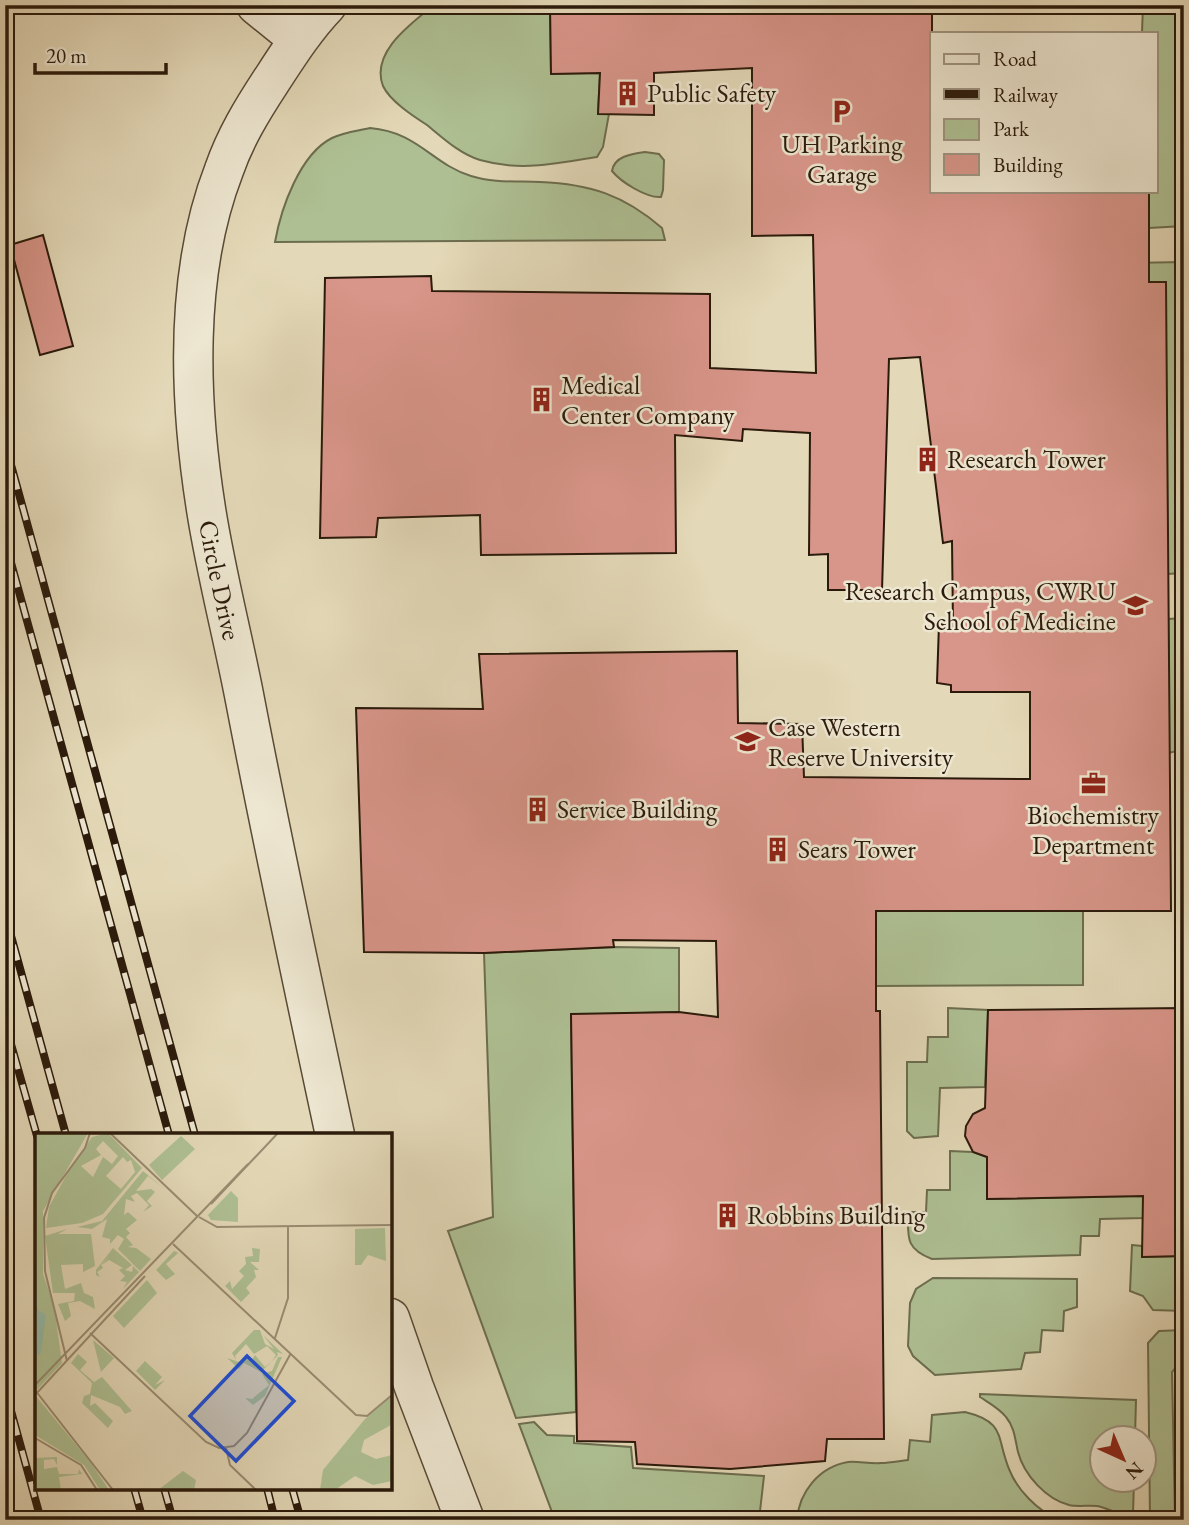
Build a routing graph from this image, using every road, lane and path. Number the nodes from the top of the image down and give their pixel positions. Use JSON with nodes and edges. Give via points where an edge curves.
{"nodes":[{"id":1,"x":256,"y":5,"type":"edge"},
{"id":2,"x":327,"y":5,"type":"edge"},
{"id":3,"x":298,"y":39,"type":"junction"},
{"id":4,"x":335,"y":1133,"type":"edge"},
{"id":5,"x":392,"y":1324,"type":"edge"},
{"id":6,"x":465,"y":1520,"type":"edge"}],
"edges":[{"from":1,"to":3,"type":"street"},
{"from":2,"to":3,"type":"street","name":"Circle Drive"},
{"from":3,"to":4,"type":"street","name":"Circle Drive","via":[[239,134],[208,219],[194,328],[194,398],[206,509]]},
{"from":5,"to":6,"type":"street"}]}
